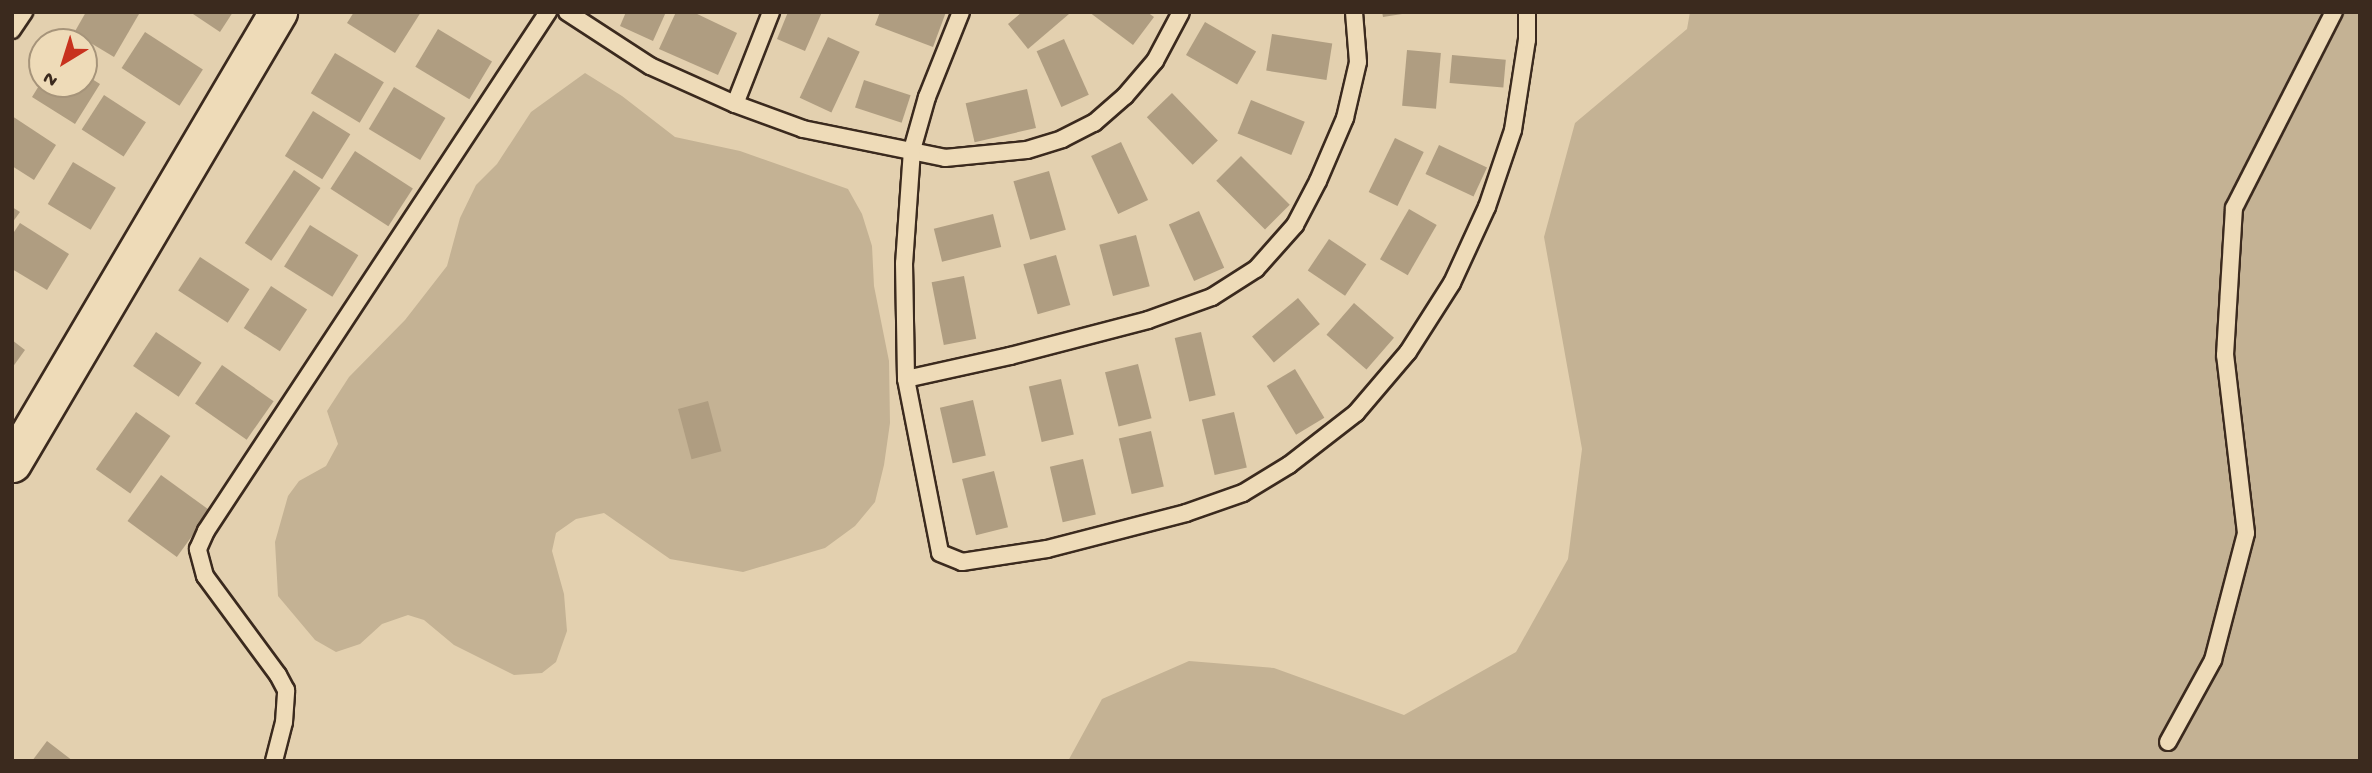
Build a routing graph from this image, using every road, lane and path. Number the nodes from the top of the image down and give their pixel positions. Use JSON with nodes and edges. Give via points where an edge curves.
{"nodes":[{"id":1,"x":24,"y":12,"type":"edge"},
{"id":2,"x":278,"y":12,"type":"edge"},
{"id":3,"x":548,"y":12,"type":"edge"},
{"id":4,"x":567,"y":12,"type":"edge"},
{"id":5,"x":771,"y":12,"type":"edge"},
{"id":6,"x":961,"y":12,"type":"edge"},
{"id":7,"x":1181,"y":12,"type":"edge"},
{"id":8,"x":1354,"y":12,"type":"edge"},
{"id":9,"x":1527,"y":12,"type":"edge"},
{"id":10,"x":2334,"y":12,"type":"edge"},
{"id":11,"x":12,"y":30,"type":"edge"},
{"id":12,"x":735,"y":104,"type":"junction"},
{"id":13,"x":912,"y":150,"type":"junction"},
{"id":14,"x":906,"y":379,"type":"junction"},
{"id":15,"x":17,"y":443,"type":"edge"},
{"id":16,"x":2168,"y":742,"type":"dead end"},
{"id":17,"x":274,"y":761,"type":"edge"}],
"edges":[{"from":1,"to":11,"type":"lane"},
{"from":2,"to":15,"type":"street"},
{"from":3,"to":17,"type":"lane","via":[[198,549],[205,576],[286,691],[285,722]]},
{"from":4,"to":12,"type":"lane","via":[[650,66]]},
{"from":5,"to":12,"type":"lane"},
{"from":6,"to":13,"type":"lane","via":[[927,97]]},
{"from":7,"to":13,"type":"lane","via":[[1156,61],[1094,123],[1062,139],[991,156],[945,158]]},
{"from":8,"to":14,"type":"lane","via":[[1358,62],[1345,118],[1295,225],[1256,269],[1212,297],[1148,320]]},
{"from":9,"to":14,"type":"lane","via":[[1513,130],[1487,207],[1452,283],[1408,352],[1356,413],[1289,465],[1243,493],[1186,513],[1047,549],[962,562],[940,553]]},
{"from":10,"to":16,"type":"lane","via":[[2234,208],[2225,355],[2246,533],[2213,660]]},
{"from":12,"to":13,"type":"lane","via":[[803,128]]},
{"from":13,"to":14,"type":"lane","via":[[904,263]]}]}
